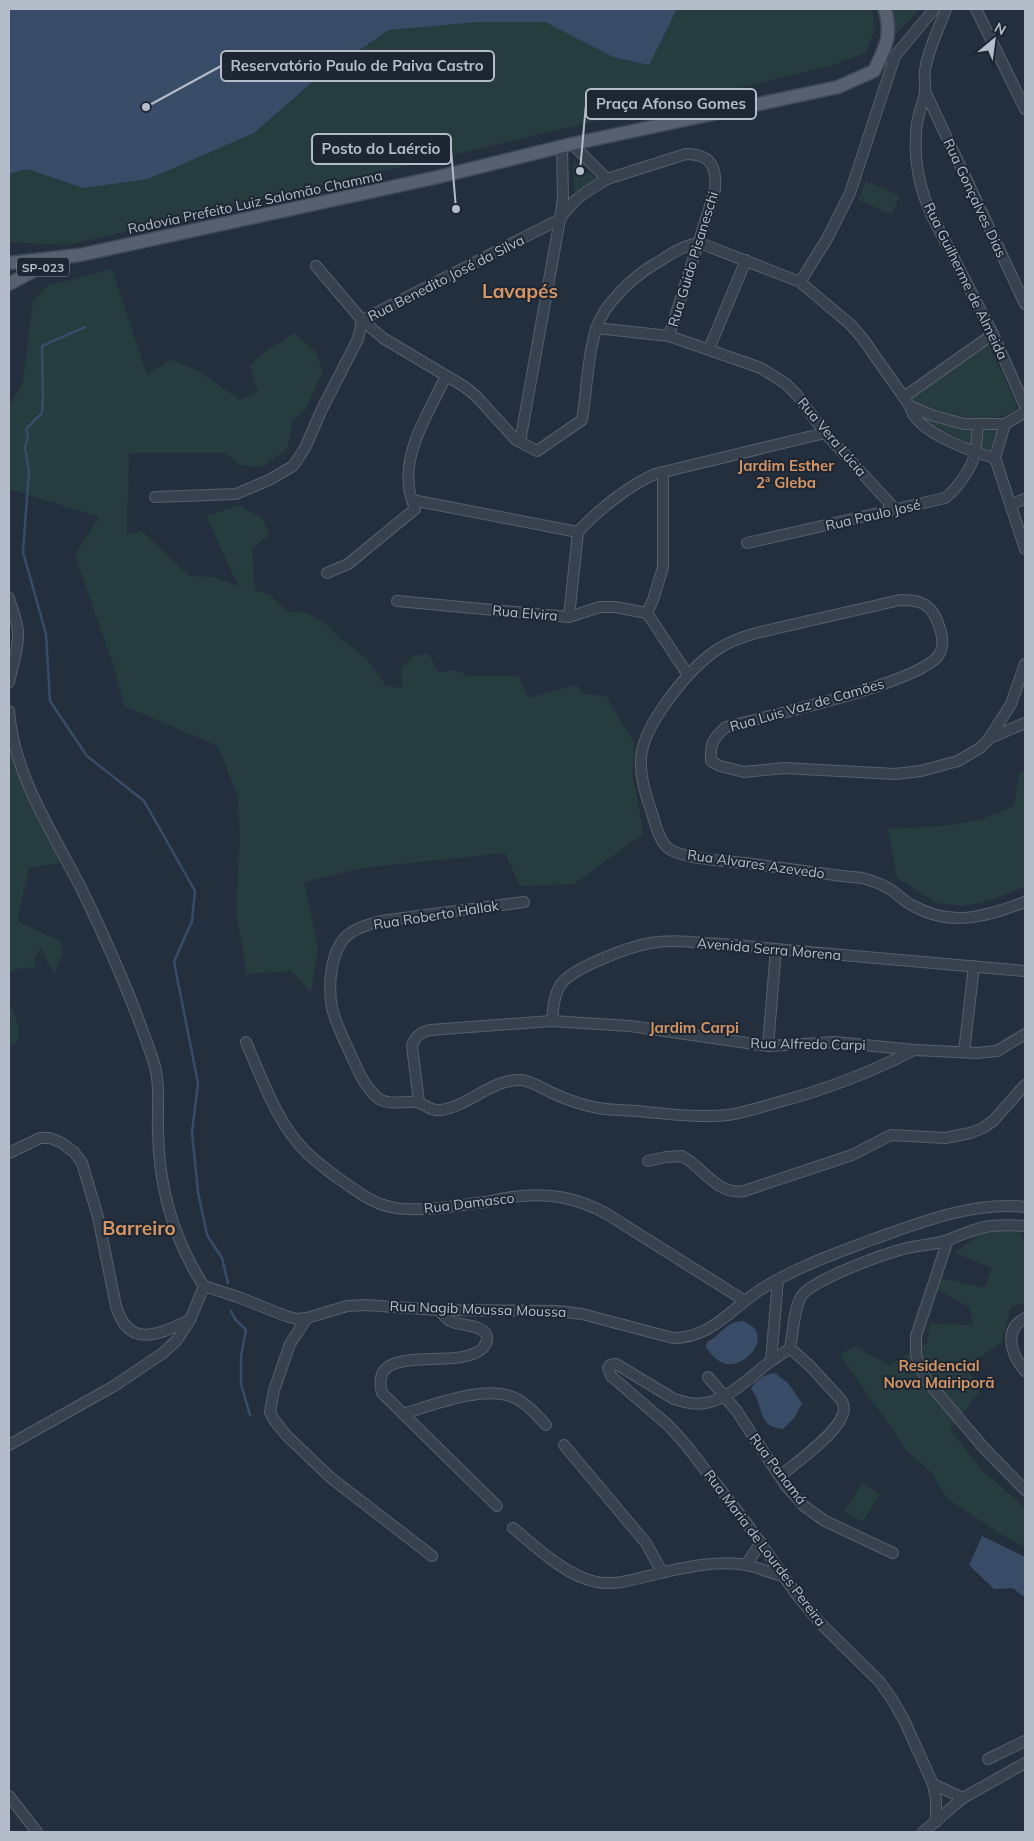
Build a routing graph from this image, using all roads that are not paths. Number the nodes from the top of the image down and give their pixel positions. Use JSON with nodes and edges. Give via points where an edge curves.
{"nodes":[{"id":1,"x":885,"y":9,"type":"edge"},
{"id":2,"x":934,"y":9,"type":"edge"},
{"id":3,"x":946,"y":9,"type":"edge"},
{"id":4,"x":976,"y":9,"type":"edge"},
{"id":5,"x":895,"y":56,"type":"junction"},
{"id":6,"x":874,"y":71,"type":"junction"},
{"id":7,"x":925,"y":91,"type":"junction"},
{"id":8,"x":1025,"y":109,"type":"edge"},
{"id":9,"x":567,"y":145,"type":"junction"},
{"id":10,"x":607,"y":179,"type":"junction"},
{"id":11,"x":560,"y":220,"type":"junction"},
{"id":12,"x":700,"y":243,"type":"junction"},
{"id":13,"x":80,"y":255,"type":"junction"},
{"id":14,"x":746,"y":260,"type":"junction"},
{"id":15,"x":9,"y":263,"type":"edge"},
{"id":16,"x":316,"y":266,"type":"dead end"},
{"id":17,"x":800,"y":282,"type":"junction"},
{"id":18,"x":9,"y":284,"type":"edge"},
{"id":19,"x":1025,"y":304,"type":"edge"},
{"id":20,"x":362,"y":320,"type":"junction"},
{"id":21,"x":596,"y":328,"type":"junction"},
{"id":22,"x":993,"y":334,"type":"junction"},
{"id":23,"x":669,"y":336,"type":"junction"},
{"id":24,"x":709,"y":349,"type":"junction"},
{"id":25,"x":446,"y":376,"type":"junction"},
{"id":26,"x":904,"y":397,"type":"junction"},
{"id":27,"x":910,"y":406,"type":"junction"},
{"id":28,"x":1025,"y":406,"type":"edge"},
{"id":29,"x":1025,"y":412,"type":"edge"},
{"id":30,"x":978,"y":424,"type":"junction"},
{"id":31,"x":1005,"y":424,"type":"junction"},
{"id":32,"x":825,"y":433,"type":"junction"},
{"id":33,"x":520,"y":442,"type":"junction"},
{"id":34,"x":976,"y":453,"type":"junction"},
{"id":35,"x":995,"y":458,"type":"junction"},
{"id":36,"x":663,"y":472,"type":"junction"},
{"id":37,"x":155,"y":497,"type":"dead end"},
{"id":38,"x":1025,"y":499,"type":"edge"},
{"id":39,"x":412,"y":500,"type":"junction"},
{"id":40,"x":1011,"y":504,"type":"junction"},
{"id":41,"x":895,"y":509,"type":"junction"},
{"id":42,"x":578,"y":532,"type":"junction"},
{"id":43,"x":747,"y":543,"type":"dead end"},
{"id":44,"x":1025,"y":549,"type":"edge"},
{"id":45,"x":327,"y":574,"type":"dead end"},
{"id":46,"x":9,"y":598,"type":"edge"},
{"id":47,"x":397,"y":601,"type":"dead end"},
{"id":48,"x":648,"y":613,"type":"junction"},
{"id":49,"x":569,"y":617,"type":"junction"},
{"id":50,"x":1025,"y":664,"type":"edge"},
{"id":51,"x":688,"y":675,"type":"junction"},
{"id":52,"x":9,"y":682,"type":"edge"},
{"id":53,"x":9,"y":711,"type":"edge"},
{"id":54,"x":1025,"y":723,"type":"edge"},
{"id":55,"x":990,"y":738,"type":"junction"},
{"id":56,"x":524,"y":902,"type":"dead end"},
{"id":57,"x":1025,"y":902,"type":"edge"},
{"id":58,"x":776,"y":949,"type":"junction"},
{"id":59,"x":974,"y":966,"type":"junction"},
{"id":60,"x":1025,"y":971,"type":"edge"},
{"id":61,"x":552,"y":1020,"type":"junction"},
{"id":62,"x":1025,"y":1034,"type":"edge"},
{"id":63,"x":246,"y":1042,"type":"dead end"},
{"id":64,"x":768,"y":1046,"type":"junction"},
{"id":65,"x":914,"y":1050,"type":"junction"},
{"id":66,"x":964,"y":1052,"type":"junction"},
{"id":67,"x":1025,"y":1085,"type":"edge"},
{"id":68,"x":419,"y":1102,"type":"junction"},
{"id":69,"x":9,"y":1153,"type":"edge"},
{"id":70,"x":648,"y":1161,"type":"dead end"},
{"id":71,"x":1025,"y":1207,"type":"edge"},
{"id":72,"x":1025,"y":1226,"type":"edge"},
{"id":73,"x":948,"y":1240,"type":"junction"},
{"id":74,"x":778,"y":1280,"type":"junction"},
{"id":75,"x":204,"y":1286,"type":"junction"},
{"id":76,"x":745,"y":1301,"type":"junction"},
{"id":77,"x":439,"y":1310,"type":"junction"},
{"id":78,"x":307,"y":1318,"type":"junction"},
{"id":79,"x":1025,"y":1318,"type":"edge"},
{"id":80,"x":190,"y":1320,"type":"junction"},
{"id":81,"x":790,"y":1348,"type":"junction"},
{"id":82,"x":771,"y":1361,"type":"junction"},
{"id":83,"x":1025,"y":1371,"type":"edge"},
{"id":84,"x":708,"y":1378,"type":"dead end"},
{"id":85,"x":725,"y":1396,"type":"junction"},
{"id":86,"x":403,"y":1414,"type":"junction"},
{"id":87,"x":546,"y":1425,"type":"dead end"},
{"id":88,"x":9,"y":1445,"type":"edge"},
{"id":89,"x":564,"y":1445,"type":"dead end"},
{"id":90,"x":780,"y":1476,"type":"junction"},
{"id":91,"x":1025,"y":1490,"type":"edge"},
{"id":92,"x":497,"y":1506,"type":"dead end"},
{"id":93,"x":513,"y":1528,"type":"dead end"},
{"id":94,"x":761,"y":1542,"type":"junction"},
{"id":95,"x":893,"y":1553,"type":"dead end"},
{"id":96,"x":432,"y":1556,"type":"dead end"},
{"id":97,"x":746,"y":1565,"type":"junction"},
{"id":98,"x":662,"y":1572,"type":"junction"},
{"id":99,"x":783,"y":1576,"type":"junction"},
{"id":100,"x":1025,"y":1741,"type":"edge"},
{"id":101,"x":988,"y":1759,"type":"dead end"},
{"id":102,"x":1025,"y":1763,"type":"edge"},
{"id":103,"x":1011,"y":1770,"type":"junction"},
{"id":104,"x":1025,"y":1770,"type":"edge"},
{"id":105,"x":933,"y":1784,"type":"junction"},
{"id":106,"x":9,"y":1796,"type":"edge"},
{"id":107,"x":963,"y":1798,"type":"junction"},
{"id":108,"x":936,"y":1822,"type":"junction"},
{"id":109,"x":33,"y":1831,"type":"edge"},
{"id":110,"x":923,"y":1832,"type":"edge"}],
"edges":[{"from":1,"to":6,"type":"main road","via":[[888,38]]},
{"from":2,"to":5,"type":"street"},
{"from":3,"to":7,"type":"street","name":"Rua Guilherme de Almeida","via":[[930,50],[925,70]]},
{"from":4,"to":8,"type":"street"},
{"from":5,"to":6,"type":"street"},
{"from":5,"to":17,"type":"street","via":[[850,193]]},
{"from":6,"to":9,"type":"main road","name":"Rodovia Prefeito Luiz Salomão Chamma","number":"SP-023","via":[[819,92]]},
{"from":7,"to":19,"type":"street","name":"Rua Gonçalves Dias"},
{"from":7,"to":22,"type":"street","name":"Rua Guilherme de Almeida","via":[[917,121],[916,143],[923,194]]},
{"from":9,"to":10,"type":"street"},
{"from":9,"to":11,"type":"street"},
{"from":9,"to":13,"type":"main road","name":"Rodovia Prefeito Luiz Salomão Chamma","number":"SP-023","via":[[375,192]]},
{"from":10,"to":11,"type":"street","name":"Rua Benedito José da Silva","via":[[570,204]]},
{"from":10,"to":12,"type":"street","name":"Rua Guido Pisaneschi","via":[[686,154],[706,158],[713,167],[716,185]]},
{"from":11,"to":20,"type":"street","name":"Rua Benedito José da Silva"},
{"from":11,"to":33,"type":"street"},
{"from":12,"to":14,"type":"street"},
{"from":12,"to":21,"type":"street","via":[[683,248],[641,272],[607,309]]},
{"from":12,"to":23,"type":"street","name":"Rua Guido Pisaneschi"},
{"from":13,"to":15,"type":"main road","name":"Rodovia Prefeito Luiz Salomão Chamma","number":"SP-023"},
{"from":13,"to":18,"type":"main road","name":"Rodovia Prefeito Luiz Salomão Chamma","number":"SP-023","via":[[35,270]]},
{"from":14,"to":17,"type":"street"},
{"from":14,"to":24,"type":"street"},
{"from":16,"to":20,"type":"street"},
{"from":17,"to":26,"type":"street","via":[[851,325]]},
{"from":20,"to":25,"type":"street","via":[[383,338]]},
{"from":20,"to":37,"type":"street","name":"Rua Benedito José da Silva","via":[[358,338],[305,448],[292,466],[236,494]]},
{"from":21,"to":23,"type":"street","name":"Rua Vera Lúcia"},
{"from":21,"to":33,"type":"street","via":[[582,420],[538,451]]},
{"from":22,"to":26,"type":"street"},
{"from":22,"to":28,"type":"street","name":"Rua Guilherme de Almeida"},
{"from":23,"to":24,"type":"street","name":"Rua Vera Lúcia"},
{"from":24,"to":32,"type":"street","name":"Rua Vera Lúcia","via":[[773,374],[797,395]]},
{"from":25,"to":33,"type":"street","via":[[476,396]]},
{"from":25,"to":39,"type":"street","via":[[413,448],[408,477]]},
{"from":26,"to":27,"type":"street"},
{"from":27,"to":30,"type":"street","via":[[946,420]]},
{"from":27,"to":34,"type":"street","via":[[912,414],[927,428]]},
{"from":29,"to":31,"type":"street"},
{"from":30,"to":31,"type":"street"},
{"from":30,"to":34,"type":"street"},
{"from":31,"to":35,"type":"street"},
{"from":32,"to":36,"type":"street"},
{"from":32,"to":41,"type":"street","name":"Rua Vera Lúcia"},
{"from":34,"to":35,"type":"street"},
{"from":34,"to":41,"type":"street","name":"Rua Paulo José","via":[[959,484],[945,498]]},
{"from":35,"to":40,"type":"street"},
{"from":36,"to":42,"type":"street","via":[[637,483]]},
{"from":36,"to":48,"type":"street","via":[[663,567]]},
{"from":38,"to":40,"type":"street"},
{"from":39,"to":42,"type":"street"},
{"from":39,"to":45,"type":"street","via":[[415,509],[348,564]]},
{"from":40,"to":44,"type":"street"},
{"from":41,"to":43,"type":"street","name":"Rua Paulo José"},
{"from":42,"to":49,"type":"street","name":"Rua Elvira"},
{"from":46,"to":52,"type":"street","via":[[18,633]]},
{"from":47,"to":49,"type":"street","name":"Rua Elvira"},
{"from":48,"to":49,"type":"street","via":[[600,607]]},
{"from":48,"to":51,"type":"street"},
{"from":50,"to":55,"type":"street","via":[[1011,704]]},
{"from":51,"to":55,"type":"street","name":"Rua Luis Vaz de Camões","via":[[714,652],[743,637],[900,600],[914,600],[928,606],[939,625],[942,648],[932,661],[872,688],[726,727],[717,734],[710,747],[711,761],[744,772],[784,768],[895,774],[958,761]]},
{"from":51,"to":57,"type":"street","name":"Rua Alvares Azevedo","via":[[648,732],[641,759],[647,799],[663,843],[669,849],[705,858],[868,880],[885,886],[929,914],[957,919],[990,914]]},
{"from":53,"to":75,"type":"street","via":[[21,770],[103,934],[154,1062],[159,1152],[167,1206],[192,1267]]},
{"from":54,"to":55,"type":"street","name":"Rua Luis Vaz de Camões"},
{"from":56,"to":68,"type":"street","name":"Rua Roberto Hallak","via":[[362,926],[348,934],[338,947],[334,959],[332,1007],[367,1086],[386,1102]]},
{"from":58,"to":59,"type":"street","name":"Avenida Serra Morena"},
{"from":58,"to":61,"type":"street","name":"Avenida Serra Morena","via":[[674,941],[634,947],[570,975],[557,993]]},
{"from":58,"to":64,"type":"street"},
{"from":59,"to":60,"type":"street","name":"Avenida Serra Morena"},
{"from":59,"to":66,"type":"street"},
{"from":61,"to":64,"type":"street","name":"Rua Alfredo Carpi","via":[[630,1026]]},
{"from":61,"to":68,"type":"street","name":"Rua Alfredo Carpi","via":[[421,1032],[412,1046]]},
{"from":62,"to":66,"type":"street","name":"Rua Alfredo Carpi","via":[[997,1051]]},
{"from":63,"to":76,"type":"street","name":"Rua Damasco","via":[[280,1116],[305,1151],[335,1176],[375,1201],[410,1210],[532,1195],[575,1199],[607,1214]]},
{"from":64,"to":65,"type":"street","name":"Rua Alfredo Carpi","via":[[835,1042]]},
{"from":65,"to":66,"type":"street","name":"Rua Alfredo Carpi"},
{"from":65,"to":68,"type":"street","via":[[850,1080],[733,1114],[669,1114],[598,1108],[519,1080],[499,1085],[440,1111]]},
{"from":67,"to":70,"type":"street","via":[[993,1121],[970,1133],[945,1138],[891,1135],[846,1158],[737,1192],[722,1187],[682,1156]]},
{"from":69,"to":80,"type":"street","via":[[40,1138],[50,1138],[68,1148],[82,1163],[98,1216],[119,1319],[124,1327],[132,1333],[156,1334]]},
{"from":71,"to":74,"type":"street","name":"Rua Nagib Moussa Moussa","via":[[1010,1205],[947,1215],[834,1253]]},
{"from":72,"to":73,"type":"street","via":[[992,1226]]},
{"from":73,"to":81,"type":"street","via":[[904,1248],[809,1288],[798,1303]]},
{"from":73,"to":91,"type":"street","via":[[916,1336],[916,1355],[928,1382]]},
{"from":74,"to":76,"type":"street","name":"Rua Nagib Moussa Moussa"},
{"from":74,"to":82,"type":"street"},
{"from":75,"to":78,"type":"street","name":"Rua Nagib Moussa Moussa","via":[[286,1316]]},
{"from":75,"to":80,"type":"street"},
{"from":76,"to":77,"type":"street","name":"Rua Nagib Moussa Moussa","via":[[704,1331],[686,1338],[673,1338],[591,1316],[557,1311]]},
{"from":77,"to":78,"type":"street","name":"Rua Nagib Moussa Moussa","via":[[365,1305],[331,1310]]},
{"from":77,"to":86,"type":"street","via":[[450,1321],[484,1331],[488,1340],[476,1353],[466,1357],[397,1362],[384,1370],[380,1377],[382,1393]]},
{"from":78,"to":96,"type":"street","via":[[290,1344],[274,1390],[270,1412],[274,1420],[331,1478]]},
{"from":79,"to":83,"type":"street","via":[[1016,1325],[1011,1340],[1012,1351]]},
{"from":80,"to":88,"type":"street","via":[[163,1353],[114,1386]]},
{"from":81,"to":82,"type":"street"},
{"from":81,"to":90,"type":"street","via":[[842,1401],[844,1408],[840,1422],[828,1435]]},
{"from":82,"to":85,"type":"street"},
{"from":84,"to":85,"type":"street","name":"Rua Panamá"},
{"from":85,"to":90,"type":"street","name":"Rua Panamá"},
{"from":85,"to":94,"type":"street","name":"Rua Maria de Lourdes Pereira","via":[[706,1403],[684,1402],[616,1364],[608,1368],[611,1376],[686,1445]]},
{"from":86,"to":87,"type":"street","via":[[458,1397],[498,1394],[518,1399]]},
{"from":86,"to":92,"type":"street"},
{"from":89,"to":98,"type":"street","via":[[646,1543]]},
{"from":90,"to":95,"type":"street","name":"Rua Panamá","via":[[814,1515]]},
{"from":93,"to":98,"type":"street","via":[[556,1562],[594,1581],[608,1584],[626,1582]]},
{"from":94,"to":97,"type":"street"},
{"from":94,"to":99,"type":"street","name":"Rua Maria de Lourdes Pereira"},
{"from":97,"to":98,"type":"street","via":[[714,1564]]},
{"from":97,"to":99,"type":"street"},
{"from":99,"to":105,"type":"street","name":"Rua Maria de Lourdes Pereira","via":[[820,1623],[879,1681],[892,1699]]},
{"from":100,"to":101,"type":"street"},
{"from":102,"to":103,"type":"street"},
{"from":103,"to":104,"type":"street"},
{"from":103,"to":107,"type":"street"},
{"from":105,"to":107,"type":"street"},
{"from":105,"to":108,"type":"street","name":"Rua Maria de Lourdes Pereira"},
{"from":106,"to":109,"type":"street"},
{"from":107,"to":108,"type":"street"},
{"from":108,"to":110,"type":"street"}]}
